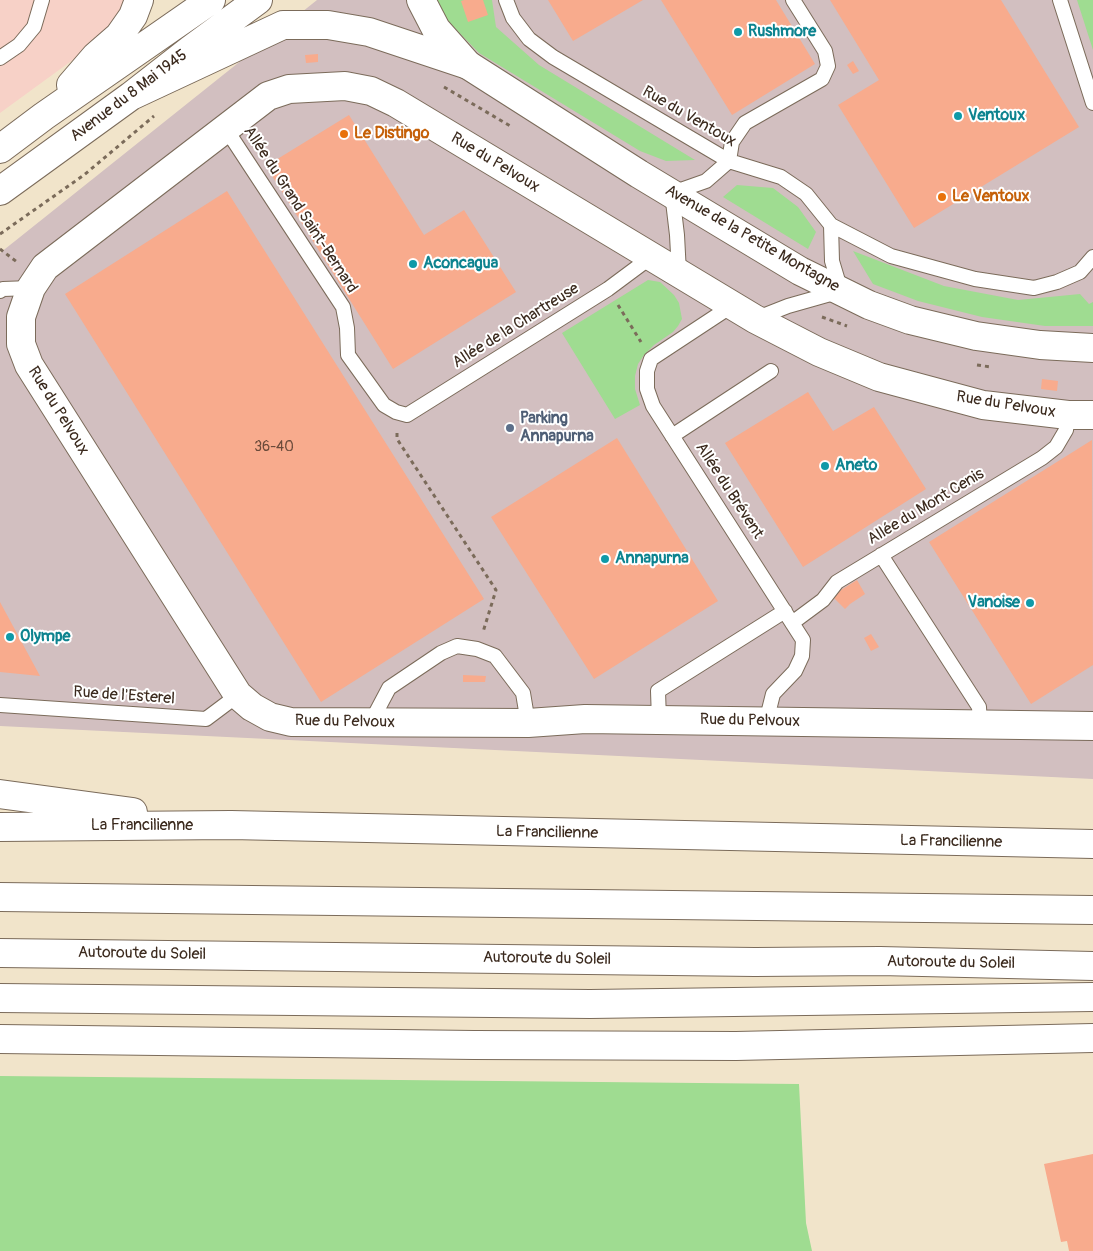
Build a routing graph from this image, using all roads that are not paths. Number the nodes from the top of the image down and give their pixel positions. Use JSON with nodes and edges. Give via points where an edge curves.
{"nodes":[{"id":1,"x":42,"y":0,"type":"edge"},
{"id":2,"x":139,"y":0,"type":"edge"},
{"id":3,"x":211,"y":0,"type":"edge"},
{"id":4,"x":258,"y":0,"type":"edge"},
{"id":5,"x":422,"y":0,"type":"edge"},
{"id":6,"x":506,"y":0,"type":"edge"},
{"id":7,"x":793,"y":0,"type":"edge"},
{"id":8,"x":1060,"y":0,"type":"edge"},
{"id":9,"x":0,"y":58,"type":"edge"},
{"id":10,"x":468,"y":65,"type":"junction"},
{"id":11,"x":131,"y":96,"type":"junction"},
{"id":12,"x":1093,"y":103,"type":"edge"},
{"id":13,"x":44,"y":116,"type":"junction"},
{"id":14,"x":226,"y":129,"type":"junction"},
{"id":15,"x":0,"y":149,"type":"edge"},
{"id":16,"x":729,"y":161,"type":"junction"},
{"id":17,"x":0,"y":191,"type":"edge"},
{"id":18,"x":672,"y":193,"type":"junction"},
{"id":19,"x":831,"y":225,"type":"junction"},
{"id":20,"x":651,"y":257,"type":"junction"},
{"id":21,"x":1093,"y":257,"type":"edge"},
{"id":22,"x":679,"y":273,"type":"junction"},
{"id":23,"x":30,"y":288,"type":"junction"},
{"id":24,"x":0,"y":291,"type":"edge"},
{"id":25,"x":841,"y":291,"type":"junction"},
{"id":26,"x":744,"y":312,"type":"junction"},
{"id":27,"x":1093,"y":348,"type":"edge"},
{"id":28,"x":771,"y":371,"type":"dead end"},
{"id":29,"x":396,"y":412,"type":"joint"},
{"id":30,"x":1080,"y":415,"type":"edge"},
{"id":31,"x":672,"y":436,"type":"junction"},
{"id":32,"x":880,"y":555,"type":"junction"},
{"id":33,"x":789,"y":617,"type":"junction"},
{"id":34,"x":238,"y":695,"type":"junction"},
{"id":35,"x":0,"y":705,"type":"edge"},
{"id":36,"x":659,"y":720,"type":"junction"},
{"id":37,"x":371,"y":722,"type":"junction"},
{"id":38,"x":766,"y":722,"type":"junction"},
{"id":39,"x":528,"y":723,"type":"junction"},
{"id":40,"x":980,"y":724,"type":"junction"},
{"id":41,"x":1093,"y":726,"type":"edge"},
{"id":42,"x":0,"y":794,"type":"edge"},
{"id":43,"x":231,"y":826,"type":"junction"},
{"id":44,"x":0,"y":827,"type":"edge"},
{"id":45,"x":1093,"y":844,"type":"edge"},
{"id":46,"x":0,"y":897,"type":"edge"},
{"id":47,"x":1093,"y":910,"type":"edge"},
{"id":48,"x":0,"y":953,"type":"edge"},
{"id":49,"x":1093,"y":966,"type":"edge"},
{"id":50,"x":1093,"y":997,"type":"edge"},
{"id":51,"x":0,"y":998,"type":"edge"},
{"id":52,"x":1093,"y":1038,"type":"edge"},
{"id":53,"x":0,"y":1039,"type":"edge"}],
"edges":[{"from":1,"to":9,"type":"lane","via":[[34,27],[19,45]]},
{"from":2,"to":13,"type":"main road","via":[[133,16],[119,36],[96,56]]},
{"from":3,"to":13,"type":"main road","name":"Avenue du 8 Mai 1945"},
{"from":4,"to":11,"type":"main road","name":"Avenue du 8 Mai 1945"},
{"from":5,"to":10,"type":"main road","via":[[436,29]]},
{"from":6,"to":16,"type":"lane","name":"Rue du Ventoux","via":[[513,18],[529,39],[553,57]]},
{"from":7,"to":16,"type":"lane","via":[[825,51],[828,66],[822,79],[745,123],[732,142]]},
{"from":8,"to":12,"type":"lane"},
{"from":10,"to":11,"type":"main road","via":[[369,32],[328,25],[283,25]]},
{"from":10,"to":18,"type":"main road","name":"Avenue de la Petite Montagne"},
{"from":11,"to":17,"type":"main road","name":"Avenue du 8 Mai 1945"},
{"from":13,"to":15,"type":"main road","name":"Avenue du 8 Mai 1945"},
{"from":14,"to":20,"type":"main road","name":"Rue du Pelvoux","via":[[268,96],[289,89],[345,86],[371,91]]},
{"from":14,"to":23,"type":"main road","name":"Rue du Pelvoux","via":[[45,267]]},
{"from":14,"to":29,"type":"lane","name":"Allée du Grand Saint-Bernard","via":[[343,307],[348,355],[384,404]]},
{"from":16,"to":18,"type":"lane","via":[[706,181]]},
{"from":16,"to":19,"type":"lane","name":"Rue du Ventoux","via":[[780,177],[806,194]]},
{"from":18,"to":22,"type":"lane"},
{"from":18,"to":25,"type":"main road","name":"Avenue de la Petite Montagne","via":[[800,271]]},
{"from":19,"to":21,"type":"lane","name":"Rue du Ventoux","via":[[891,256],[920,265],[974,280],[1034,288],[1080,272]]},
{"from":19,"to":25,"type":"lane","via":[[832,261]]},
{"from":20,"to":22,"type":"main road","name":"Rue du Pelvoux"},
{"from":20,"to":29,"type":"lane","name":"Allée de la Chartreuse","via":[[608,289],[407,414]]},
{"from":22,"to":26,"type":"main road","name":"Rue du Pelvoux"},
{"from":23,"to":24,"type":"lane"},
{"from":23,"to":34,"type":"main road","name":"Rue du Pelvoux","via":[[21,317],[22,344],[29,366]]},
{"from":25,"to":26,"type":"lane","via":[[788,306]]},
{"from":25,"to":27,"type":"main road","name":"Avenue de la Petite Montagne","via":[[910,320],[976,336]]},
{"from":26,"to":30,"type":"main road","name":"Rue du Pelvoux","via":[[819,352],[879,377],[983,405]]},
{"from":26,"to":31,"type":"lane","name":"Allée du Brévent","via":[[652,359],[647,389],[653,406]]},
{"from":28,"to":31,"type":"lane"},
{"from":30,"to":32,"type":"lane","name":"Allée du Mont Cenis","via":[[1056,447],[1042,458]]},
{"from":31,"to":33,"type":"lane","name":"Allée du Brévent"},
{"from":32,"to":33,"type":"lane","name":"Allée du Mont Cenis","via":[[837,582],[823,600]]},
{"from":32,"to":40,"type":"lane","via":[[979,707]]},
{"from":33,"to":36,"type":"lane","name":"Allée du Mont Cenis","via":[[658,691]]},
{"from":33,"to":38,"type":"lane","name":"Allée du Brévent","via":[[803,640],[802,656],[795,671],[773,694]]},
{"from":34,"to":35,"type":"lane","name":"Rue de l'Esterel","via":[[206,719]]},
{"from":34,"to":37,"type":"main road","name":"Rue du Pelvoux","via":[[270,717],[291,722]]},
{"from":36,"to":38,"type":"main road","name":"Rue du Pelvoux"},
{"from":36,"to":39,"type":"main road","name":"Rue du Pelvoux","via":[[585,719]]},
{"from":37,"to":39,"type":"main road","name":"Rue du Pelvoux"},
{"from":37,"to":39,"type":"lane","via":[[389,688],[457,646],[478,648],[495,656],[523,693]]},
{"from":38,"to":40,"type":"main road","name":"Rue du Pelvoux"},
{"from":40,"to":41,"type":"main road","name":"Rue du Pelvoux"},
{"from":42,"to":43,"type":"main road"},
{"from":43,"to":44,"type":"main road","name":"La Francilienne"},
{"from":43,"to":45,"type":"main road","name":"La Francilienne"},
{"from":46,"to":47,"type":"main road"},
{"from":48,"to":49,"type":"main road","name":"Autoroute du Soleil"},
{"from":50,"to":51,"type":"main road","via":[[590,1004]]},
{"from":52,"to":53,"type":"main road","via":[[736,1046]]}]}
